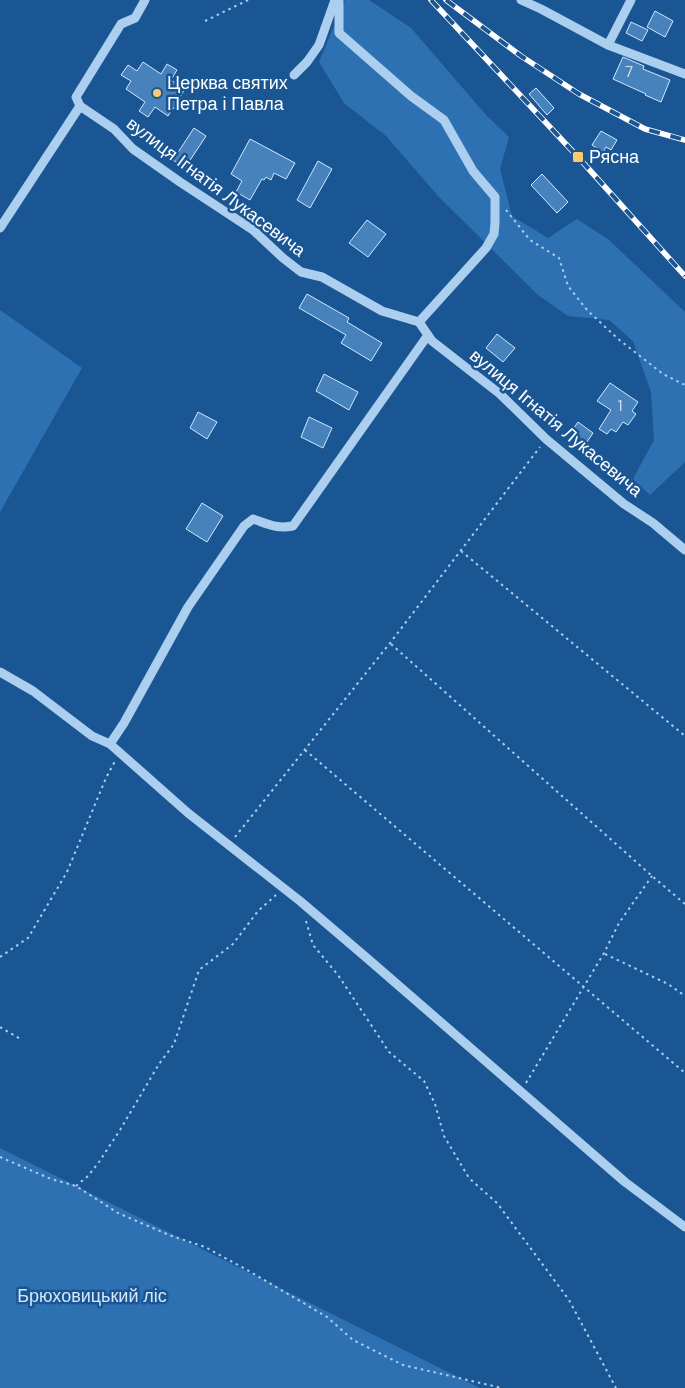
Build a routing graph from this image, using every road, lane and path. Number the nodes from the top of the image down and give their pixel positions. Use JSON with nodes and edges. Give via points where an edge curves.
{"nodes":[{"id":1,"x":145,"y":0,"type":"edge"},
{"id":2,"x":248,"y":0,"type":"edge"},
{"id":3,"x":337,"y":0,"type":"edge"},
{"id":4,"x":521,"y":0,"type":"edge"},
{"id":5,"x":631,"y":0,"type":"edge"},
{"id":6,"x":205,"y":20,"type":"dead end"},
{"id":7,"x":608,"y":45,"type":"junction"},
{"id":8,"x":685,"y":74,"type":"edge"},
{"id":9,"x":294,"y":75,"type":"dead end"},
{"id":10,"x":80,"y":106,"type":"junction"},
{"id":11,"x":495,"y":197,"type":"junction"},
{"id":12,"x":0,"y":228,"type":"edge"},
{"id":13,"x":420,"y":322,"type":"junction"},
{"id":14,"x":428,"y":335,"type":"junction"},
{"id":15,"x":685,"y":385,"type":"edge"},
{"id":16,"x":546,"y":439,"type":"junction"},
{"id":17,"x":685,"y":550,"type":"edge"},
{"id":18,"x":461,"y":551,"type":"junction"},
{"id":19,"x":390,"y":643,"type":"junction"},
{"id":20,"x":0,"y":672,"type":"edge"},
{"id":21,"x":685,"y":736,"type":"edge"},
{"id":22,"x":110,"y":744,"type":"junction"},
{"id":23,"x":305,"y":750,"type":"junction"},
{"id":24,"x":119,"y":753,"type":"junction"},
{"id":25,"x":228,"y":845,"type":"junction"},
{"id":26,"x":652,"y":876,"type":"junction"},
{"id":27,"x":284,"y":889,"type":"junction"},
{"id":28,"x":685,"y":904,"type":"edge"},
{"id":29,"x":305,"y":919,"type":"dead end"},
{"id":30,"x":604,"y":953,"type":"junction"},
{"id":31,"x":0,"y":957,"type":"edge"},
{"id":32,"x":584,"y":987,"type":"junction"},
{"id":33,"x":685,"y":996,"type":"edge"},
{"id":34,"x":0,"y":1027,"type":"edge"},
{"id":35,"x":22,"y":1040,"type":"dead end"},
{"id":36,"x":685,"y":1073,"type":"edge"},
{"id":37,"x":521,"y":1092,"type":"junction"},
{"id":38,"x":0,"y":1157,"type":"edge"},
{"id":39,"x":76,"y":1186,"type":"junction"},
{"id":40,"x":685,"y":1226,"type":"edge"},
{"id":41,"x":502,"y":1388,"type":"edge"},
{"id":42,"x":616,"y":1388,"type":"edge"}],
"edges":[{"from":1,"to":10,"type":"street","via":[[134,18],[121,24],[76,97]]},
{"from":2,"to":6,"type":"path"},
{"from":3,"to":9,"type":"street","via":[[319,44]]},
{"from":3,"to":11,"type":"street","via":[[339,33],[444,120],[474,171]]},
{"from":4,"to":7,"type":"street"},
{"from":5,"to":7,"type":"street"},
{"from":7,"to":8,"type":"street"},
{"from":10,"to":12,"type":"street"},
{"from":10,"to":13,"type":"street","name":"вулиця Ігнатія Лукасевича","via":[[114,129],[152,163],[253,230],[301,272],[322,277],[382,311]]},
{"from":11,"to":13,"type":"street","via":[[496,223],[486,248]]},
{"from":11,"to":15,"type":"path","via":[[530,240],[559,258],[568,286],[588,310],[663,374]]},
{"from":13,"to":14,"type":"street","name":"вулиця Ігнатія Лукасевича"},
{"from":14,"to":16,"type":"street","name":"вулиця Ігнатія Лукасевича","via":[[500,394]]},
{"from":14,"to":22,"type":"street","via":[[293,526],[273,527],[253,519],[244,526],[188,607]]},
{"from":16,"to":17,"type":"street","name":"вулиця Ігнатія Лукасевича"},
{"from":16,"to":18,"type":"path"},
{"from":18,"to":19,"type":"path"},
{"from":18,"to":21,"type":"path"},
{"from":19,"to":23,"type":"path"},
{"from":19,"to":26,"type":"path"},
{"from":20,"to":22,"type":"street","via":[[33,691],[92,736]]},
{"from":22,"to":24,"type":"street"},
{"from":23,"to":25,"type":"path"},
{"from":23,"to":32,"type":"path"},
{"from":24,"to":25,"type":"street"},
{"from":24,"to":31,"type":"path","via":[[67,872],[28,938]]},
{"from":25,"to":27,"type":"street"},
{"from":26,"to":28,"type":"path"},
{"from":26,"to":30,"type":"path"},
{"from":27,"to":37,"type":"street"},
{"from":27,"to":39,"type":"path","via":[[258,911],[233,944],[199,970],[174,1044],[99,1162]]},
{"from":29,"to":42,"type":"path","via":[[313,946],[338,975],[389,1052],[424,1081],[444,1136],[469,1178],[497,1203],[569,1300]]},
{"from":30,"to":32,"type":"path"},
{"from":30,"to":33,"type":"path","via":[[668,984]]},
{"from":32,"to":36,"type":"path"},
{"from":32,"to":37,"type":"path"},
{"from":34,"to":35,"type":"path"},
{"from":37,"to":40,"type":"street","via":[[625,1182]]},
{"from":38,"to":39,"type":"path"},
{"from":39,"to":41,"type":"path","via":[[118,1213],[169,1236],[205,1247],[249,1271],[327,1317],[353,1340],[403,1365]]}]}
